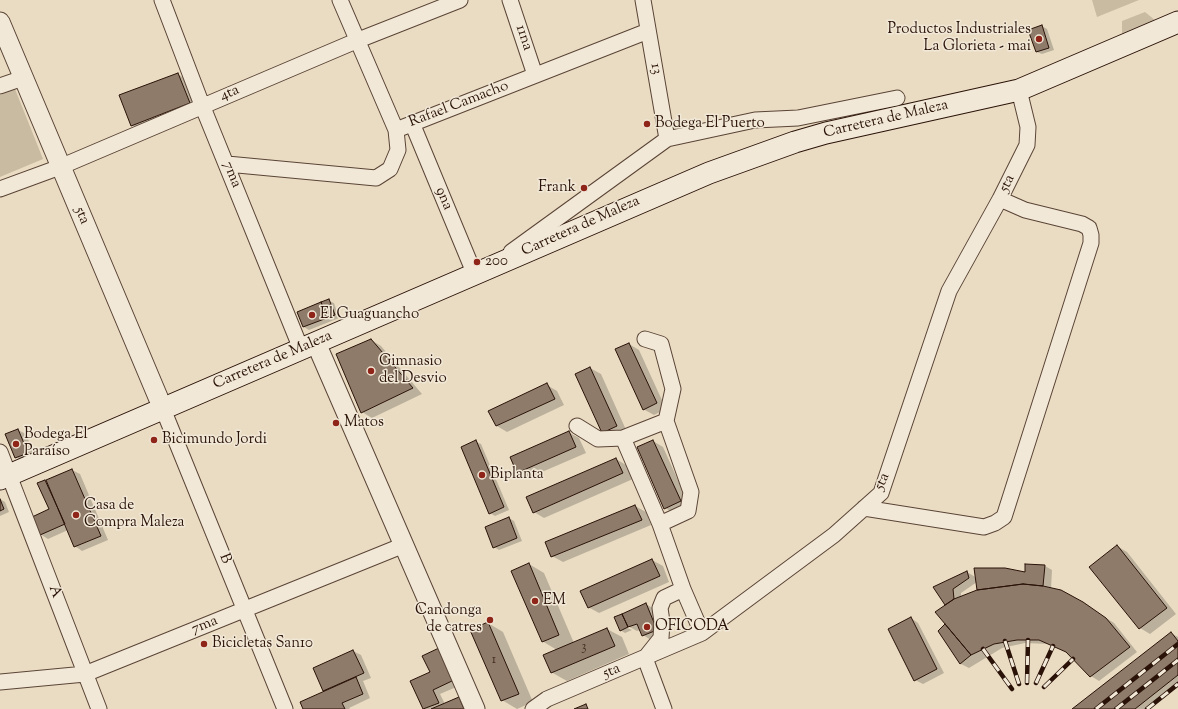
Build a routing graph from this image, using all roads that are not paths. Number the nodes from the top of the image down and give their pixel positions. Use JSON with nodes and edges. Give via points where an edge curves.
{"nodes":[{"id":1,"x":162,"y":0,"type":"edge"},
{"id":2,"x":340,"y":0,"type":"edge"},
{"id":3,"x":460,"y":0,"type":"edge"},
{"id":4,"x":510,"y":0,"type":"edge"},
{"id":5,"x":643,"y":0,"type":"edge"},
{"id":6,"x":0,"y":22,"type":"edge"},
{"id":7,"x":1178,"y":22,"type":"edge"},
{"id":8,"x":648,"y":31,"type":"junction"},
{"id":9,"x":356,"y":41,"type":"junction"},
{"id":10,"x":535,"y":75,"type":"junction"},
{"id":11,"x":23,"y":78,"type":"junction"},
{"id":12,"x":0,"y":86,"type":"edge"},
{"id":13,"x":1019,"y":90,"type":"junction"},
{"id":14,"x":897,"y":98,"type":"dead end"},
{"id":15,"x":202,"y":105,"type":"junction"},
{"id":16,"x":412,"y":123,"type":"junction"},
{"id":17,"x":396,"y":130,"type":"junction"},
{"id":18,"x":667,"y":139,"type":"junction"},
{"id":19,"x":227,"y":164,"type":"junction"},
{"id":20,"x":60,"y":166,"type":"junction"},
{"id":21,"x":0,"y":189,"type":"edge"},
{"id":22,"x":1000,"y":199,"type":"junction"},
{"id":23,"x":482,"y":271,"type":"junction"},
{"id":24,"x":645,"y":339,"type":"dead end"},
{"id":25,"x":308,"y":346,"type":"junction"},
{"id":26,"x":163,"y":409,"type":"junction"},
{"id":27,"x":666,"y":421,"type":"junction"},
{"id":28,"x":577,"y":426,"type":"dead end"},
{"id":29,"x":623,"y":438,"type":"junction"},
{"id":30,"x":0,"y":452,"type":"edge"},
{"id":31,"x":4,"y":476,"type":"edge"},
{"id":32,"x":864,"y":508,"type":"junction"},
{"id":33,"x":660,"y":524,"type":"junction"},
{"id":34,"x":404,"y":545,"type":"junction"},
{"id":35,"x":683,"y":589,"type":"junction"},
{"id":36,"x":245,"y":611,"type":"junction"},
{"id":37,"x":702,"y":633,"type":"junction"},
{"id":38,"x":644,"y":658,"type":"junction"},
{"id":39,"x":85,"y":674,"type":"junction"},
{"id":40,"x":0,"y":682,"type":"edge"},
{"id":41,"x":99,"y":709,"type":"edge"},
{"id":42,"x":285,"y":709,"type":"edge"},
{"id":43,"x":476,"y":709,"type":"edge"},
{"id":44,"x":533,"y":709,"type":"edge"},
{"id":45,"x":664,"y":709,"type":"edge"}],
"edges":[{"from":1,"to":15,"type":"street","name":"7ma"},
{"from":2,"to":9,"type":"street"},
{"from":3,"to":9,"type":"street","name":"4ta"},
{"from":4,"to":10,"type":"street","name":"11na"},
{"from":5,"to":8,"type":"street","name":"13"},
{"from":6,"to":11,"type":"street","name":"5ta"},
{"from":7,"to":13,"type":"main road","name":"Carretera de Maleza"},
{"from":8,"to":10,"type":"street","name":"Rafael Camacho"},
{"from":8,"to":18,"type":"street","name":"13"},
{"from":9,"to":15,"type":"street","name":"4ta"},
{"from":9,"to":17,"type":"street"},
{"from":10,"to":16,"type":"street","name":"Rafael Camacho"},
{"from":11,"to":12,"type":"street"},
{"from":11,"to":20,"type":"street","name":"5ta"},
{"from":13,"to":22,"type":"street","name":"5ta","via":[[1028,127],[1027,145]]},
{"from":13,"to":23,"type":"main road","name":"Carretera de Maleza","via":[[795,142],[667,189]]},
{"from":14,"to":18,"type":"street","via":[[798,118],[755,120]]},
{"from":15,"to":19,"type":"street","name":"7ma"},
{"from":15,"to":20,"type":"street","name":"4ta"},
{"from":16,"to":17,"type":"street","name":"Rafael Camacho"},
{"from":16,"to":23,"type":"street","name":"9na"},
{"from":17,"to":19,"type":"street","name":"Rafael Camacho","via":[[398,150],[390,169],[376,178]]},
{"from":18,"to":23,"type":"street"},
{"from":19,"to":25,"type":"street","name":"7ma"},
{"from":20,"to":21,"type":"street","name":"4ta"},
{"from":20,"to":26,"type":"street","name":"5ta"},
{"from":22,"to":32,"type":"street","name":"5ta","via":[[949,291],[881,493]]},
{"from":22,"to":32,"type":"street","via":[[1026,210],[1082,224],[1089,228],[1091,235],[1091,242],[1004,517],[984,527]]},
{"from":23,"to":25,"type":"main road","name":"Carretera de Maleza"},
{"from":24,"to":27,"type":"street","via":[[661,344],[673,389]]},
{"from":25,"to":26,"type":"main road","name":"Carretera de Maleza"},
{"from":25,"to":34,"type":"street"},
{"from":26,"to":31,"type":"main road","name":"Carretera de Maleza"},
{"from":26,"to":36,"type":"street","name":"B"},
{"from":27,"to":29,"type":"street"},
{"from":27,"to":33,"type":"street","via":[[691,492],[688,511]]},
{"from":28,"to":29,"type":"street","via":[[598,439]]},
{"from":29,"to":33,"type":"street"},
{"from":30,"to":31,"type":"street","name":"A"},
{"from":31,"to":39,"type":"street","name":"A"},
{"from":32,"to":37,"type":"street","name":"5ta","via":[[834,535]]},
{"from":33,"to":35,"type":"street"},
{"from":34,"to":36,"type":"street","name":"7ma"},
{"from":34,"to":43,"type":"street"},
{"from":35,"to":37,"type":"street"},
{"from":35,"to":38,"type":"street","via":[[664,598],[660,608],[661,638]]},
{"from":36,"to":39,"type":"street","name":"7ma"},
{"from":36,"to":42,"type":"street","name":"B"},
{"from":37,"to":38,"type":"street","name":"5ta"},
{"from":38,"to":44,"type":"street","name":"5ta","via":[[547,699]]},
{"from":38,"to":45,"type":"street"},
{"from":39,"to":40,"type":"street","name":"7ma"},
{"from":39,"to":41,"type":"street","name":"A"}]}
